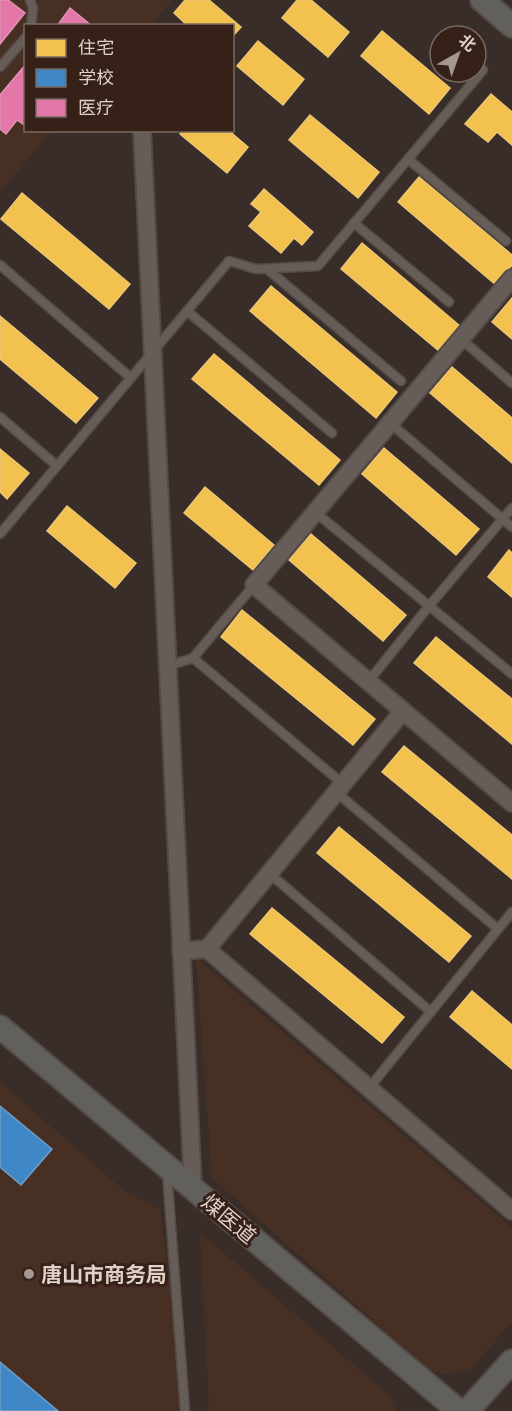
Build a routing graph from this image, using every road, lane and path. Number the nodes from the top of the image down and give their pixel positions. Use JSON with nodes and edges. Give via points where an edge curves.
{"nodes":[{"id":1,"x":30,"y":0,"type":"edge"},
{"id":2,"x":482,"y":0,"type":"edge"},
{"id":3,"x":31,"y":24,"type":"edge"},
{"id":4,"x":512,"y":26,"type":"edge"},
{"id":5,"x":24,"y":39,"type":"edge"},
{"id":6,"x":0,"y":68,"type":"edge"},
{"id":7,"x":471,"y":84,"type":"edge"},
{"id":8,"x":142,"y":132,"type":"edge"},
{"id":9,"x":408,"y":159,"type":"junction"},
{"id":10,"x":354,"y":223,"type":"junction"},
{"id":11,"x":506,"y":241,"type":"dead end"},
{"id":12,"x":0,"y":265,"type":"edge"},
{"id":13,"x":267,"y":269,"type":"junction"},
{"id":14,"x":512,"y":278,"type":"edge"},
{"id":15,"x":449,"y":302,"type":"dead end"},
{"id":16,"x":187,"y":311,"type":"junction"},
{"id":17,"x":461,"y":339,"type":"junction"},
{"id":18,"x":152,"y":353,"type":"junction"},
{"id":19,"x":131,"y":378,"type":"junction"},
{"id":20,"x":401,"y":381,"type":"dead end"},
{"id":21,"x":512,"y":382,"type":"edge"},
{"id":22,"x":0,"y":417,"type":"edge"},
{"id":23,"x":390,"y":423,"type":"junction"},
{"id":24,"x":332,"y":433,"type":"dead end"},
{"id":25,"x":57,"y":466,"type":"junction"},
{"id":26,"x":512,"y":508,"type":"edge"},
{"id":27,"x":315,"y":512,"type":"junction"},
{"id":28,"x":503,"y":519,"type":"junction"},
{"id":29,"x":512,"y":526,"type":"edge"},
{"id":30,"x":0,"y":534,"type":"edge"},
{"id":31,"x":254,"y":585,"type":"junction"},
{"id":32,"x":429,"y":606,"type":"junction"},
{"id":33,"x":193,"y":658,"type":"junction"},
{"id":34,"x":168,"y":666,"type":"junction"},
{"id":35,"x":512,"y":674,"type":"edge"},
{"id":36,"x":368,"y":682,"type":"junction"},
{"id":37,"x":403,"y":711,"type":"junction"},
{"id":38,"x":339,"y":788,"type":"junction"},
{"id":39,"x":512,"y":803,"type":"edge"},
{"id":40,"x":269,"y":873,"type":"junction"},
{"id":41,"x":512,"y":912,"type":"edge"},
{"id":42,"x":498,"y":929,"type":"junction"},
{"id":43,"x":207,"y":949,"type":"junction"},
{"id":44,"x":181,"y":951,"type":"junction"},
{"id":45,"x":431,"y":1012,"type":"junction"},
{"id":46,"x":0,"y":1027,"type":"edge"},
{"id":47,"x":369,"y":1088,"type":"junction"},
{"id":48,"x":167,"y":1167,"type":"junction"},
{"id":49,"x":193,"y":1189,"type":"junction"},
{"id":50,"x":512,"y":1211,"type":"edge"},
{"id":51,"x":512,"y":1361,"type":"edge"},
{"id":52,"x":185,"y":1411,"type":"edge"},
{"id":53,"x":459,"y":1411,"type":"edge"},
{"id":54,"x":467,"y":1411,"type":"edge"}],
"edges":[{"from":1,"to":3,"type":"lane"},
{"from":2,"to":4,"type":"street"},
{"from":5,"to":6,"type":"lane"},
{"from":7,"to":9,"type":"lane"},
{"from":8,"to":18,"type":"street"},
{"from":9,"to":10,"type":"lane"},
{"from":9,"to":11,"type":"lane"},
{"from":10,"to":13,"type":"lane","via":[[318,266]]},
{"from":10,"to":15,"type":"lane"},
{"from":12,"to":19,"type":"lane"},
{"from":13,"to":16,"type":"lane","via":[[229,261]]},
{"from":13,"to":20,"type":"lane"},
{"from":14,"to":17,"type":"street"},
{"from":16,"to":18,"type":"lane"},
{"from":16,"to":24,"type":"lane"},
{"from":17,"to":21,"type":"lane"},
{"from":17,"to":23,"type":"street"},
{"from":18,"to":19,"type":"lane"},
{"from":18,"to":34,"type":"street"},
{"from":19,"to":25,"type":"lane"},
{"from":22,"to":25,"type":"lane"},
{"from":23,"to":27,"type":"street"},
{"from":23,"to":28,"type":"lane"},
{"from":25,"to":30,"type":"lane"},
{"from":26,"to":28,"type":"lane"},
{"from":27,"to":31,"type":"street"},
{"from":27,"to":32,"type":"lane"},
{"from":28,"to":29,"type":"lane"},
{"from":28,"to":32,"type":"lane"},
{"from":31,"to":33,"type":"lane"},
{"from":31,"to":36,"type":"street"},
{"from":32,"to":35,"type":"lane"},
{"from":32,"to":36,"type":"lane"},
{"from":33,"to":34,"type":"lane"},
{"from":33,"to":38,"type":"lane"},
{"from":34,"to":44,"type":"street"},
{"from":36,"to":37,"type":"street"},
{"from":37,"to":38,"type":"street"},
{"from":37,"to":39,"type":"street"},
{"from":38,"to":40,"type":"street"},
{"from":38,"to":42,"type":"lane"},
{"from":40,"to":43,"type":"street"},
{"from":40,"to":45,"type":"lane"},
{"from":41,"to":42,"type":"lane"},
{"from":42,"to":45,"type":"lane"},
{"from":43,"to":44,"type":"street"},
{"from":43,"to":47,"type":"street"},
{"from":44,"to":49,"type":"street"},
{"from":45,"to":47,"type":"lane"},
{"from":46,"to":48,"type":"street","name":"煤医道"},
{"from":47,"to":50,"type":"street"},
{"from":48,"to":49,"type":"street","name":"煤医道"},
{"from":48,"to":52,"type":"lane"},
{"from":49,"to":53,"type":"street","name":"煤医道"},
{"from":51,"to":54,"type":"street"}]}
